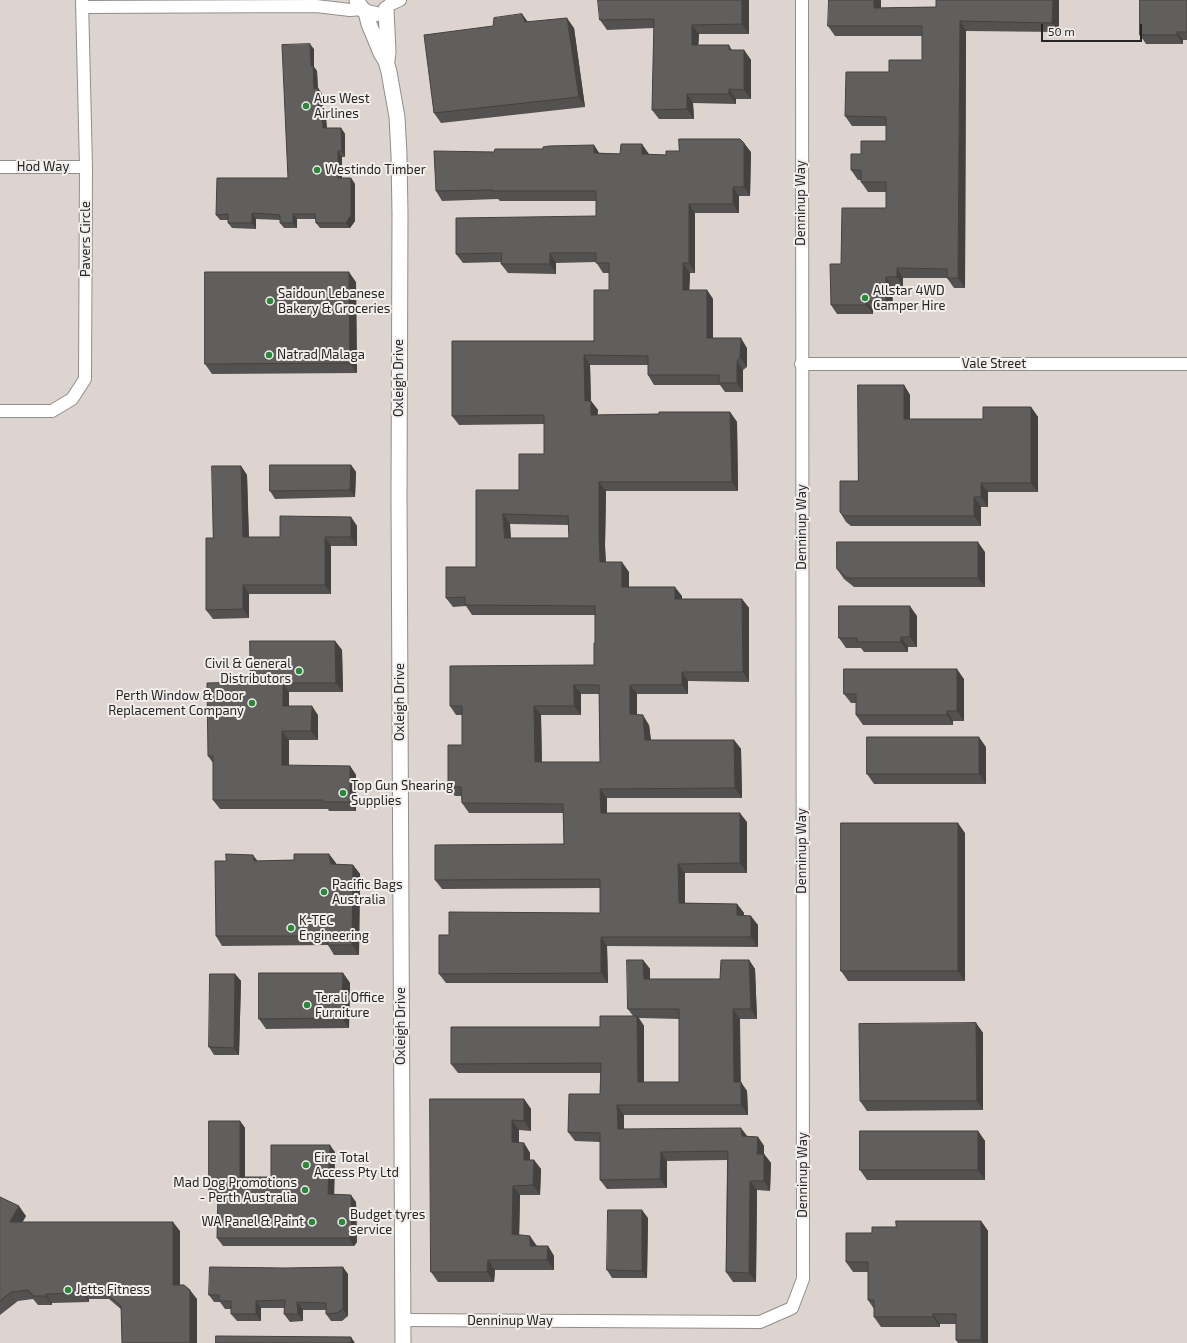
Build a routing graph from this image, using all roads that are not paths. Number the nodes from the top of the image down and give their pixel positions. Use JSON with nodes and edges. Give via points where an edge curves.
{"nodes":[{"id":1,"x":334,"y":0,"type":"edge"},
{"id":2,"x":802,"y":0,"type":"edge"},
{"id":3,"x":82,"y":3,"type":"edge"},
{"id":4,"x":392,"y":4,"type":"edge"},
{"id":5,"x":316,"y":6,"type":"junction"},
{"id":6,"x":362,"y":7,"type":"edge"},
{"id":7,"x":386,"y":61,"type":"junction"},
{"id":8,"x":0,"y":166,"type":"edge"},
{"id":9,"x":86,"y":167,"type":"junction"},
{"id":10,"x":801,"y":364,"type":"junction"},
{"id":11,"x":1187,"y":364,"type":"edge"},
{"id":12,"x":0,"y":412,"type":"edge"},
{"id":13,"x":403,"y":1320,"type":"junction"},
{"id":14,"x":403,"y":1343,"type":"edge"}],
"edges":[{"from":1,"to":5,"type":"street"},
{"from":2,"to":10,"type":"street","name":"Denninup Way"},
{"from":3,"to":5,"type":"street"},
{"from":3,"to":9,"type":"street","name":"Pavers Circle"},
{"from":4,"to":6,"type":"street","via":[[377,14]]},
{"from":4,"to":7,"type":"street","name":"Oxleigh Drive"},
{"from":5,"to":6,"type":"street","via":[[350,10]]},
{"from":6,"to":7,"type":"street","name":"Oxleigh Drive"},
{"from":7,"to":13,"type":"street","name":"Oxleigh Drive","via":[[397,117],[400,214]]},
{"from":8,"to":9,"type":"street","name":"Hod Way"},
{"from":9,"to":12,"type":"street","name":"Pavers Circle","via":[[85,379],[72,399],[52,411]]},
{"from":10,"to":11,"type":"street","name":"Vale Street"},
{"from":10,"to":13,"type":"street","name":"Denninup Way","via":[[803,1279],[792,1308],[760,1322]]},
{"from":13,"to":14,"type":"street","name":"Oxleigh Drive"}]}
